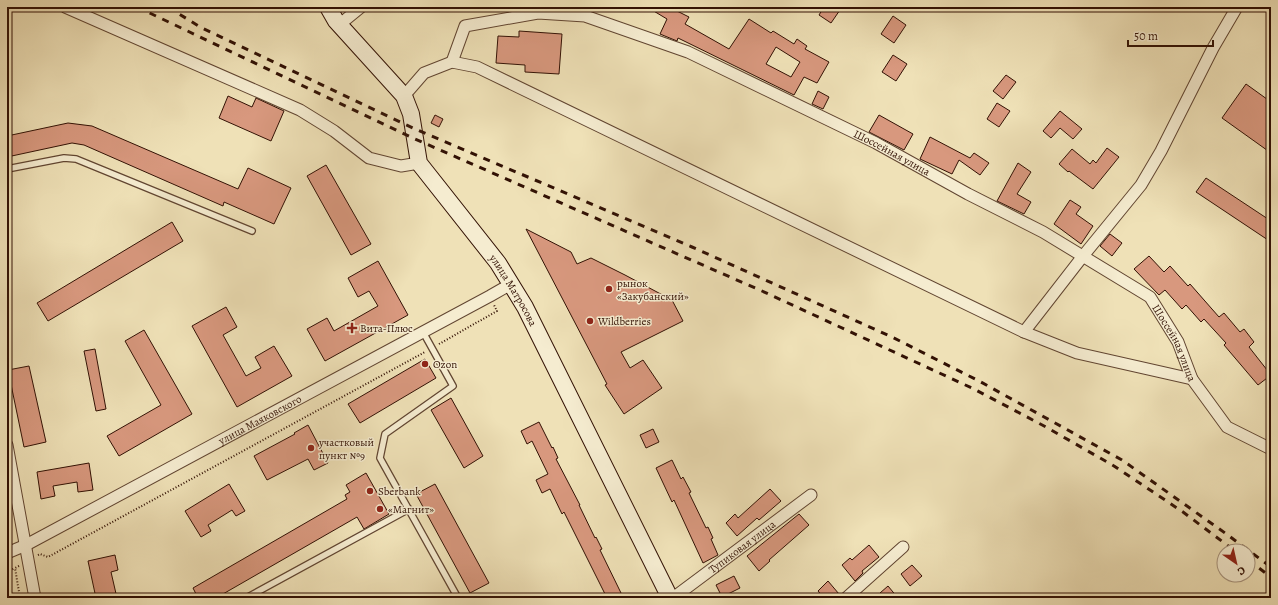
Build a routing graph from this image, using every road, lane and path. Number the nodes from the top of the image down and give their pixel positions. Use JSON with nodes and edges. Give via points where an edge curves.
{"nodes":[{"id":1,"x":64,"y":7,"type":"edge"},
{"id":2,"x":328,"y":7,"type":"edge"},
{"id":3,"x":361,"y":7,"type":"edge"},
{"id":4,"x":1237,"y":7,"type":"edge"},
{"id":5,"x":340,"y":25,"type":"junction"},
{"id":6,"x":452,"y":62,"type":"junction"},
{"id":7,"x":404,"y":96,"type":"junction"},
{"id":8,"x":419,"y":163,"type":"junction"},
{"id":9,"x":7,"y":169,"type":"edge"},
{"id":10,"x":252,"y":231,"type":"dead end"},
{"id":11,"x":1083,"y":256,"type":"junction"},
{"id":12,"x":511,"y":284,"type":"junction"},
{"id":13,"x":490,"y":296,"type":"junction"},
{"id":14,"x":423,"y":332,"type":"junction"},
{"id":15,"x":1024,"y":332,"type":"junction"},
{"id":16,"x":432,"y":348,"type":"junction"},
{"id":17,"x":1192,"y":378,"type":"junction"},
{"id":18,"x":7,"y":444,"type":"edge"},
{"id":19,"x":1271,"y":449,"type":"edge"},
{"id":20,"x":811,"y":495,"type":"dead end"},
{"id":21,"x":409,"y":509,"type":"junction"},
{"id":22,"x":26,"y":544,"type":"junction"},
{"id":23,"x":903,"y":547,"type":"dead end"},
{"id":24,"x":7,"y":553,"type":"edge"},
{"id":25,"x":29,"y":559,"type":"junction"},
{"id":26,"x":15,"y":568,"type":"junction"},
{"id":27,"x":7,"y":572,"type":"edge"},
{"id":28,"x":20,"y":598,"type":"edge"},
{"id":29,"x":36,"y":598,"type":"edge"},
{"id":30,"x":246,"y":598,"type":"edge"},
{"id":31,"x":458,"y":598,"type":"edge"},
{"id":32,"x":670,"y":598,"type":"edge"},
{"id":33,"x":673,"y":598,"type":"edge"},
{"id":34,"x":846,"y":598,"type":"edge"}],
"edges":[{"from":1,"to":8,"type":"street","via":[[300,110],[334,131],[369,158],[401,166]]},
{"from":2,"to":5,"type":"main road","name":"улица Матросова"},
{"from":3,"to":5,"type":"street"},
{"from":4,"to":11,"type":"street","via":[[1141,185]]},
{"from":5,"to":7,"type":"main road","name":"улица Матросова"},
{"from":6,"to":7,"type":"street","via":[[424,74]]},
{"from":6,"to":11,"type":"street","name":"Шоссейная улица","via":[[465,26],[538,13],[585,16],[688,52],[862,136],[1043,232]]},
{"from":6,"to":15,"type":"street","via":[[477,67]]},
{"from":7,"to":8,"type":"main road","name":"улица Матросова","via":[[411,114]]},
{"from":8,"to":12,"type":"main road","name":"улица Матросова","via":[[498,263]]},
{"from":9,"to":10,"type":"lane","via":[[64,158],[76,159]]},
{"from":11,"to":15,"type":"street"},
{"from":11,"to":17,"type":"street","name":"Шоссейная улица","via":[[1150,297],[1178,342]]},
{"from":12,"to":13,"type":"street","name":"улица Маяковского"},
{"from":12,"to":32,"type":"main road","name":"улица Матросова"},
{"from":13,"to":14,"type":"street","name":"улица Маяковского"},
{"from":13,"to":16,"type":"path","via":[[497,311]]},
{"from":14,"to":16,"type":"lane"},
{"from":14,"to":22,"type":"street","name":"улица Маяковского"},
{"from":15,"to":17,"type":"street","via":[[1077,353]]},
{"from":16,"to":21,"type":"lane","via":[[453,386],[385,434],[380,458]]},
{"from":16,"to":25,"type":"path","via":[[48,557],[40,554]]},
{"from":17,"to":19,"type":"street","name":"Шоссейная улица","via":[[1227,427]]},
{"from":18,"to":22,"type":"street"},
{"from":20,"to":33,"type":"street","name":"Тупиковая улица"},
{"from":21,"to":30,"type":"lane"},
{"from":21,"to":31,"type":"lane"},
{"from":22,"to":24,"type":"street","name":"улица Маяковского"},
{"from":22,"to":25,"type":"street"},
{"from":23,"to":34,"type":"street"},
{"from":25,"to":26,"type":"path"},
{"from":25,"to":29,"type":"street"},
{"from":26,"to":27,"type":"path"},
{"from":26,"to":28,"type":"path"}]}
